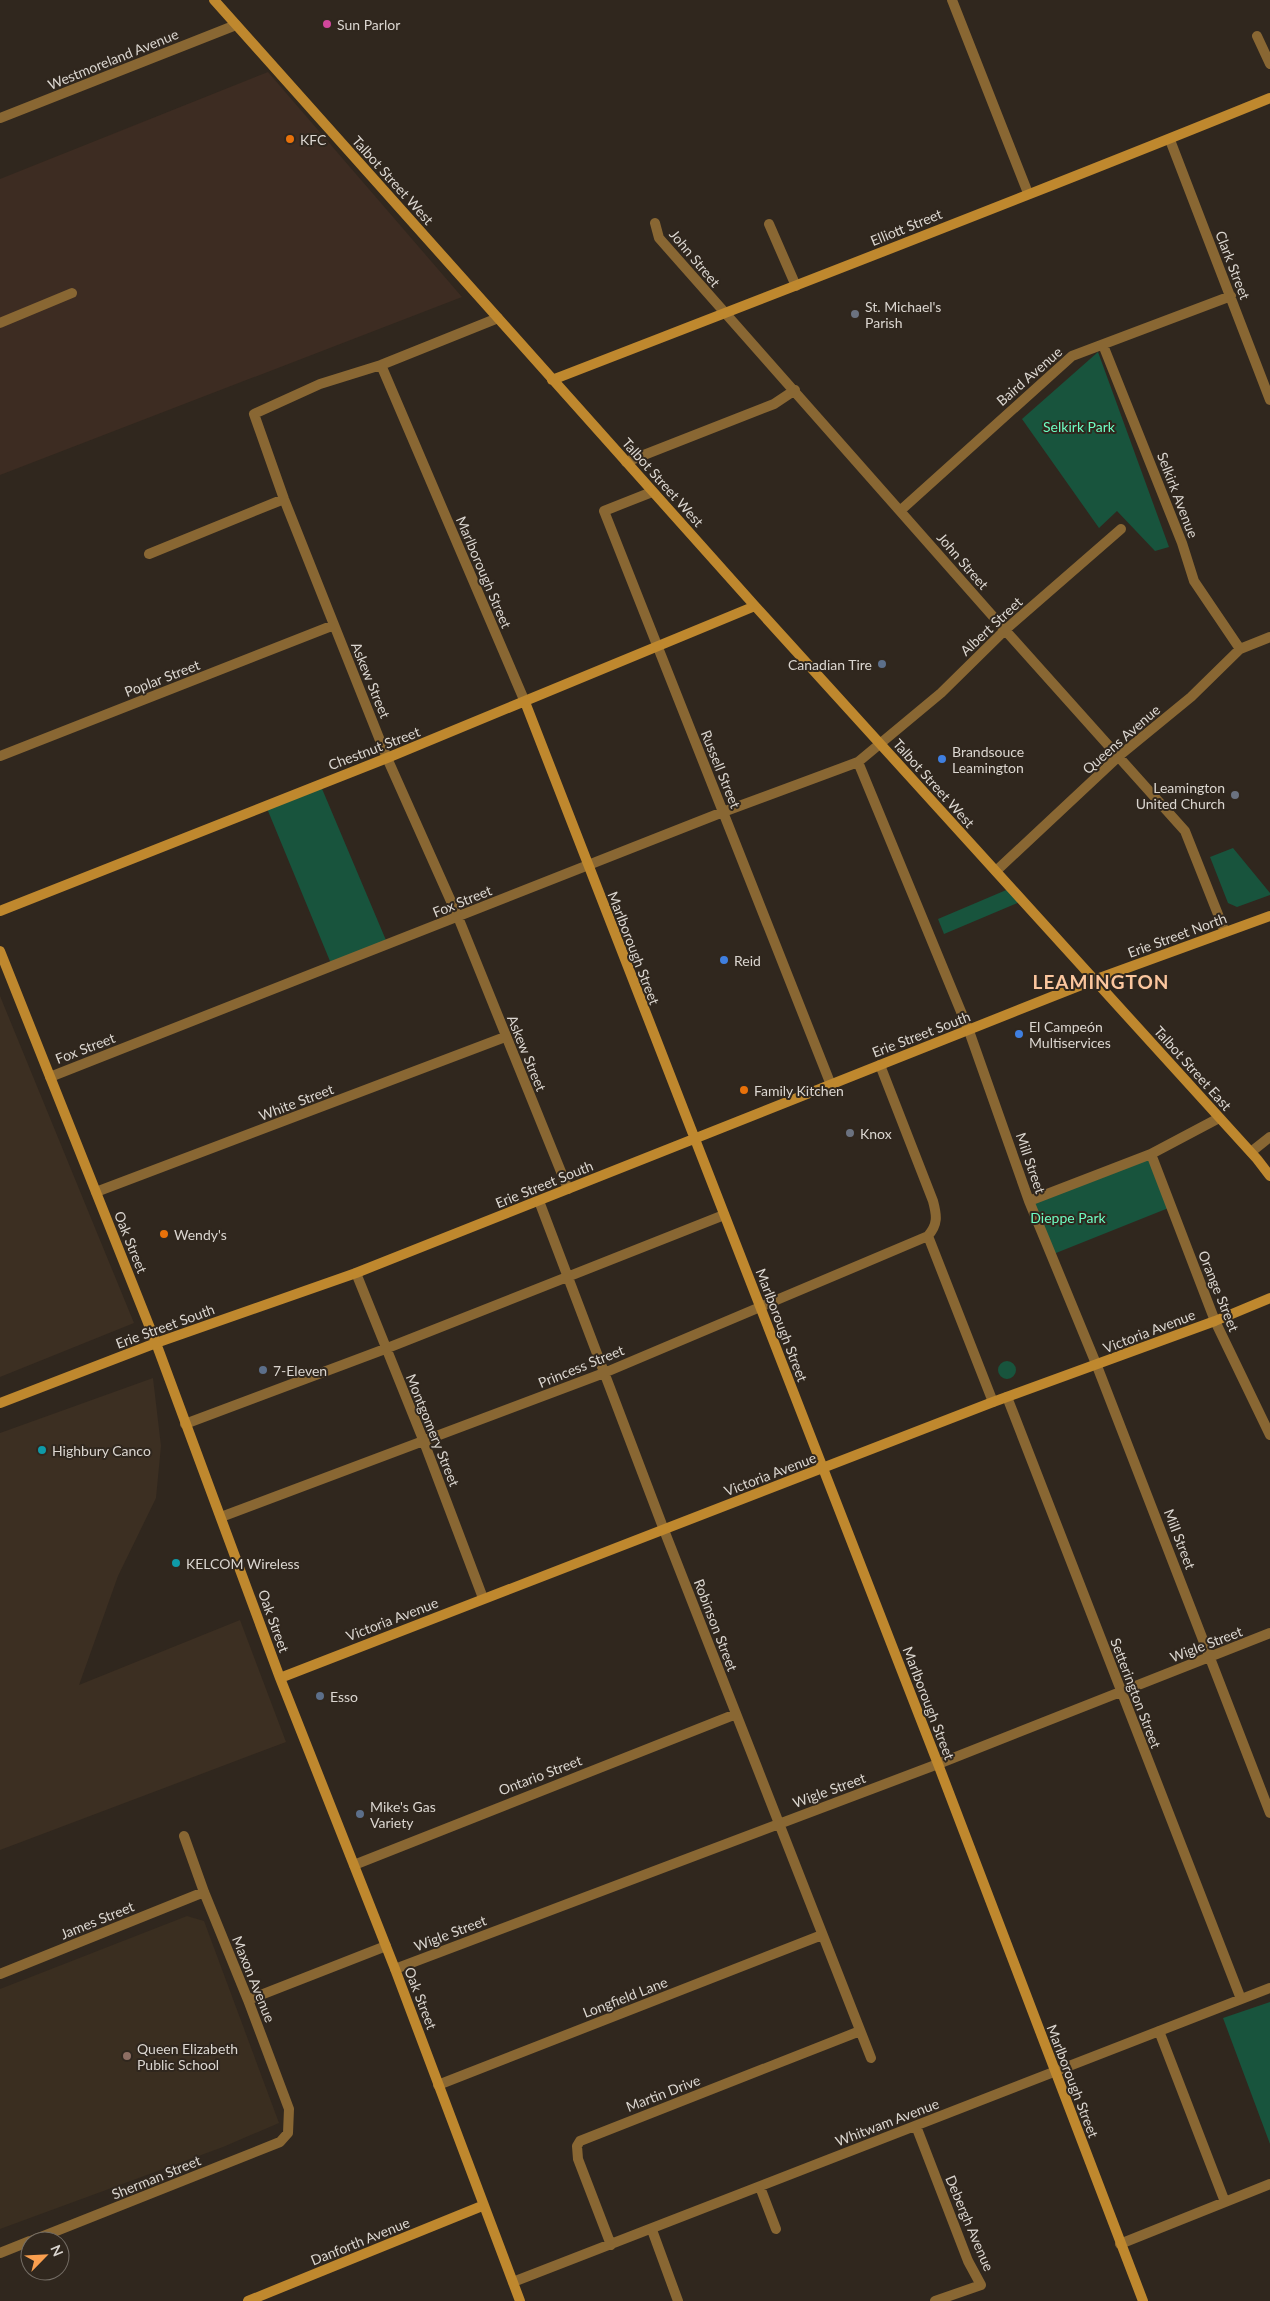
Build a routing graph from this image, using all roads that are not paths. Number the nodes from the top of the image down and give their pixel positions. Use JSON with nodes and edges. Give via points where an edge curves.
{"nodes":[{"id":1,"x":214,"y":0,"type":"edge"},
{"id":2,"x":952,"y":0,"type":"edge"},
{"id":3,"x":236,"y":25,"type":"junction"},
{"id":4,"x":1257,"y":36,"type":"dead end"},
{"id":5,"x":1270,"y":64,"type":"edge"},
{"id":6,"x":1270,"y":98,"type":"edge"},
{"id":7,"x":0,"y":118,"type":"edge"},
{"id":8,"x":1170,"y":140,"type":"junction"},
{"id":9,"x":1028,"y":193,"type":"junction"},
{"id":10,"x":655,"y":223,"type":"dead end"},
{"id":11,"x":768,"y":224,"type":"dead end"},
{"id":12,"x":796,"y":286,"type":"junction"},
{"id":13,"x":72,"y":293,"type":"dead end"},
{"id":14,"x":1230,"y":296,"type":"junction"},
{"id":15,"x":724,"y":313,"type":"junction"},
{"id":16,"x":498,"y":318,"type":"junction"},
{"id":17,"x":0,"y":323,"type":"edge"},
{"id":18,"x":1103,"y":345,"type":"junction"},
{"id":19,"x":381,"y":365,"type":"junction"},
{"id":20,"x":552,"y":380,"type":"junction"},
{"id":21,"x":795,"y":390,"type":"junction"},
{"id":22,"x":1270,"y":400,"type":"edge"},
{"id":23,"x":626,"y":462,"type":"junction"},
{"id":24,"x":652,"y":492,"type":"junction"},
{"id":25,"x":284,"y":499,"type":"junction"},
{"id":26,"x":901,"y":510,"type":"junction"},
{"id":27,"x":1121,"y":529,"type":"dead end"},
{"id":28,"x":149,"y":554,"type":"dead end"},
{"id":29,"x":755,"y":606,"type":"junction"},
{"id":30,"x":334,"y":625,"type":"junction"},
{"id":31,"x":1005,"y":630,"type":"junction"},
{"id":32,"x":1270,"y":637,"type":"edge"},
{"id":33,"x":657,"y":648,"type":"junction"},
{"id":34,"x":1240,"y":649,"type":"junction"},
{"id":35,"x":525,"y":702,"type":"junction"},
{"id":36,"x":880,"y":744,"type":"junction"},
{"id":37,"x":0,"y":756,"type":"edge"},
{"id":38,"x":1120,"y":756,"type":"junction"},
{"id":39,"x":387,"y":758,"type":"junction"},
{"id":40,"x":858,"y":762,"type":"junction"},
{"id":41,"x":723,"y":812,"type":"junction"},
{"id":42,"x":588,"y":866,"type":"junction"},
{"id":43,"x":996,"y":871,"type":"junction"},
{"id":44,"x":0,"y":911,"type":"edge"},
{"id":45,"x":1270,"y":916,"type":"edge"},
{"id":46,"x":458,"y":917,"type":"junction"},
{"id":47,"x":1225,"y":932,"type":"junction"},
{"id":48,"x":0,"y":951,"type":"edge"},
{"id":49,"x":1094,"y":980,"type":"junction"},
{"id":50,"x":970,"y":1030,"type":"junction"},
{"id":51,"x":505,"y":1037,"type":"junction"},
{"id":52,"x":880,"y":1064,"type":"junction"},
{"id":53,"x":50,"y":1077,"type":"junction"},
{"id":54,"x":831,"y":1085,"type":"junction"},
{"id":55,"x":1219,"y":1118,"type":"junction"},
{"id":56,"x":1270,"y":1137,"type":"edge"},
{"id":57,"x":694,"y":1139,"type":"junction"},
{"id":58,"x":1251,"y":1152,"type":"junction"},
{"id":59,"x":1151,"y":1154,"type":"junction"},
{"id":60,"x":1270,"y":1176,"type":"edge"},
{"id":61,"x":568,"y":1189,"type":"junction"},
{"id":62,"x":96,"y":1192,"type":"junction"},
{"id":63,"x":539,"y":1201,"type":"junction"},
{"id":64,"x":1029,"y":1201,"type":"junction"},
{"id":65,"x":724,"y":1215,"type":"junction"},
{"id":66,"x":928,"y":1236,"type":"junction"},
{"id":67,"x":356,"y":1273,"type":"junction"},
{"id":68,"x":566,"y":1276,"type":"junction"},
{"id":69,"x":1270,"y":1298,"type":"edge"},
{"id":70,"x":761,"y":1306,"type":"junction"},
{"id":71,"x":1215,"y":1321,"type":"junction"},
{"id":72,"x":156,"y":1342,"type":"junction"},
{"id":73,"x":385,"y":1349,"type":"junction"},
{"id":74,"x":1097,"y":1366,"type":"junction"},
{"id":75,"x":604,"y":1373,"type":"junction"},
{"id":76,"x":1006,"y":1397,"type":"junction"},
{"id":77,"x":992,"y":1402,"type":"junction"},
{"id":78,"x":0,"y":1403,"type":"edge"},
{"id":79,"x":185,"y":1424,"type":"junction"},
{"id":80,"x":1270,"y":1435,"type":"edge"},
{"id":81,"x":424,"y":1442,"type":"junction"},
{"id":82,"x":822,"y":1469,"type":"junction"},
{"id":83,"x":221,"y":1517,"type":"junction"},
{"id":84,"x":664,"y":1530,"type":"junction"},
{"id":85,"x":483,"y":1598,"type":"junction"},
{"id":86,"x":1270,"y":1633,"type":"edge"},
{"id":87,"x":1211,"y":1657,"type":"junction"},
{"id":88,"x":280,"y":1678,"type":"junction"},
{"id":89,"x":1121,"y":1691,"type":"junction"},
{"id":90,"x":736,"y":1714,"type":"junction"},
{"id":91,"x":938,"y":1764,"type":"junction"},
{"id":92,"x":1270,"y":1813,"type":"edge"},
{"id":93,"x":779,"y":1823,"type":"junction"},
{"id":94,"x":184,"y":1836,"type":"dead end"},
{"id":95,"x":354,"y":1865,"type":"junction"},
{"id":96,"x":204,"y":1892,"type":"junction"},
{"id":97,"x":822,"y":1935,"type":"junction"},
{"id":98,"x":386,"y":1946,"type":"junction"},
{"id":99,"x":395,"y":1969,"type":"junction"},
{"id":100,"x":0,"y":1974,"type":"edge"},
{"id":101,"x":1270,"y":1988,"type":"edge"},
{"id":102,"x":1241,"y":1999,"type":"junction"},
{"id":103,"x":248,"y":2000,"type":"junction"},
{"id":104,"x":860,"y":2031,"type":"junction"},
{"id":105,"x":1158,"y":2031,"type":"junction"},
{"id":106,"x":871,"y":2058,"type":"dead end"},
{"id":107,"x":1054,"y":2072,"type":"junction"},
{"id":108,"x":438,"y":2085,"type":"junction"},
{"id":109,"x":916,"y":2126,"type":"junction"},
{"id":110,"x":288,"y":2133,"type":"joint"},
{"id":111,"x":1270,"y":2184,"type":"edge"},
{"id":112,"x":760,"y":2187,"type":"junction"},
{"id":113,"x":1225,"y":2202,"type":"junction"},
{"id":114,"x":482,"y":2206,"type":"junction"},
{"id":115,"x":776,"y":2229,"type":"dead end"},
{"id":116,"x":652,"y":2230,"type":"junction"},
{"id":117,"x":55,"y":2231,"type":"edge"},
{"id":118,"x":1120,"y":2244,"type":"junction"},
{"id":119,"x":20,"y":2245,"type":"edge"},
{"id":120,"x":611,"y":2245,"type":"junction"},
{"id":121,"x":0,"y":2253,"type":"edge"},
{"id":122,"x":513,"y":2282,"type":"junction"},
{"id":123,"x":248,"y":2301,"type":"edge"},
{"id":124,"x":520,"y":2301,"type":"edge"},
{"id":125,"x":678,"y":2301,"type":"edge"},
{"id":126,"x":935,"y":2301,"type":"edge"},
{"id":127,"x":1143,"y":2301,"type":"edge"}],
"edges":[{"from":1,"to":3,"type":"street","name":"Talbot Street West"},
{"from":2,"to":9,"type":"street"},
{"from":3,"to":7,"type":"street","name":"Westmoreland Avenue"},
{"from":3,"to":16,"type":"street","name":"Talbot Street West"},
{"from":4,"to":5,"type":"street"},
{"from":6,"to":8,"type":"street","name":"Elliott Street"},
{"from":8,"to":9,"type":"street","name":"Elliott Street"},
{"from":8,"to":14,"type":"street","name":"Clark Street"},
{"from":9,"to":12,"type":"street","name":"Elliott Street"},
{"from":10,"to":15,"type":"street","name":"John Street","via":[[659,238]]},
{"from":11,"to":12,"type":"street"},
{"from":12,"to":15,"type":"street","name":"Elliott Street"},
{"from":13,"to":17,"type":"street"},
{"from":14,"to":18,"type":"street","name":"Baird Avenue"},
{"from":14,"to":22,"type":"street","name":"Clark Street"},
{"from":15,"to":20,"type":"street","name":"Elliott Street"},
{"from":15,"to":21,"type":"street","name":"John Street"},
{"from":16,"to":19,"type":"street"},
{"from":16,"to":20,"type":"street","name":"Talbot Street West"},
{"from":18,"to":26,"type":"street","name":"Baird Avenue","via":[[1072,356]]},
{"from":18,"to":34,"type":"street","name":"Selkirk Avenue","via":[[1194,580]]},
{"from":19,"to":25,"type":"street","name":"Askew Street","via":[[320,384],[254,414]]},
{"from":19,"to":35,"type":"street","name":"Marlborough Street"},
{"from":20,"to":23,"type":"street","name":"Talbot Street West"},
{"from":21,"to":23,"type":"street","via":[[774,404]]},
{"from":21,"to":26,"type":"street","name":"John Street"},
{"from":23,"to":24,"type":"street","name":"Talbot Street West"},
{"from":24,"to":29,"type":"street","name":"Talbot Street West"},
{"from":24,"to":33,"type":"street","name":"Russell Street","via":[[604,511]]},
{"from":25,"to":28,"type":"street"},
{"from":25,"to":30,"type":"street","name":"Askew Street"},
{"from":26,"to":31,"type":"street","name":"John Street"},
{"from":27,"to":31,"type":"street","name":"Albert Street"},
{"from":29,"to":33,"type":"street","name":"Chestnut Street"},
{"from":29,"to":36,"type":"street","name":"Talbot Street West"},
{"from":30,"to":37,"type":"street","name":"Poplar Street"},
{"from":30,"to":39,"type":"street","name":"Askew Street"},
{"from":31,"to":36,"type":"street","name":"Albert Street","via":[[941,692]]},
{"from":31,"to":38,"type":"street","name":"John Street"},
{"from":32,"to":34,"type":"street","name":"Queens Avenue"},
{"from":33,"to":35,"type":"street","name":"Chestnut Street"},
{"from":33,"to":41,"type":"street","name":"Russell Street"},
{"from":34,"to":38,"type":"street","name":"Queens Avenue"},
{"from":35,"to":39,"type":"street","name":"Chestnut Street"},
{"from":35,"to":42,"type":"street","name":"Marlborough Street"},
{"from":36,"to":40,"type":"street","name":"Fox Street"},
{"from":36,"to":43,"type":"street","name":"Talbot Street West"},
{"from":38,"to":43,"type":"street","name":"Queens Avenue"},
{"from":38,"to":47,"type":"street","name":"John Street","via":[[1185,831]]},
{"from":39,"to":44,"type":"street","name":"Chestnut Street"},
{"from":39,"to":46,"type":"street","name":"Askew Street"},
{"from":40,"to":41,"type":"street","name":"Fox Street"},
{"from":40,"to":50,"type":"street","name":"Mill Street"},
{"from":41,"to":42,"type":"street","name":"Fox Street"},
{"from":41,"to":54,"type":"street","name":"Russell Street"},
{"from":42,"to":46,"type":"street","name":"Fox Street"},
{"from":42,"to":57,"type":"street","name":"Marlborough Street"},
{"from":43,"to":49,"type":"street","name":"Talbot Street West"},
{"from":45,"to":47,"type":"street","name":"Erie Street North"},
{"from":46,"to":51,"type":"street","name":"Askew Street"},
{"from":46,"to":53,"type":"street","name":"Fox Street"},
{"from":47,"to":49,"type":"street","name":"Erie Street North"},
{"from":48,"to":53,"type":"street","name":"Oak Street"},
{"from":49,"to":50,"type":"street","name":"Erie Street South"},
{"from":49,"to":55,"type":"street","name":"Talbot Street East"},
{"from":50,"to":52,"type":"street","name":"Erie Street South"},
{"from":50,"to":64,"type":"street","name":"Mill Street"},
{"from":51,"to":61,"type":"street","name":"Askew Street"},
{"from":51,"to":62,"type":"street","name":"White Street"},
{"from":52,"to":54,"type":"street","name":"Erie Street South"},
{"from":52,"to":66,"type":"street","via":[[920,1164],[937,1218]]},
{"from":53,"to":62,"type":"street","name":"Oak Street"},
{"from":54,"to":57,"type":"street","name":"Erie Street South"},
{"from":55,"to":58,"type":"street","name":"Talbot Street East"},
{"from":55,"to":59,"type":"street"},
{"from":56,"to":58,"type":"street"},
{"from":57,"to":61,"type":"street","name":"Erie Street South"},
{"from":57,"to":65,"type":"street","name":"Marlborough Street"},
{"from":58,"to":60,"type":"street","name":"Talbot Street East"},
{"from":59,"to":64,"type":"street"},
{"from":59,"to":71,"type":"street","name":"Orange Street"},
{"from":61,"to":63,"type":"street","name":"Erie Street South"},
{"from":62,"to":72,"type":"street","name":"Oak Street"},
{"from":63,"to":67,"type":"street","name":"Erie Street South"},
{"from":63,"to":68,"type":"street","name":"Robinson Street"},
{"from":64,"to":74,"type":"street","name":"Mill Street"},
{"from":65,"to":68,"type":"street"},
{"from":65,"to":70,"type":"street","name":"Marlborough Street"},
{"from":66,"to":70,"type":"street","name":"Princess Street"},
{"from":66,"to":77,"type":"street"},
{"from":67,"to":72,"type":"street","name":"Erie Street South"},
{"from":67,"to":73,"type":"street","name":"Montgomery Street"},
{"from":68,"to":73,"type":"street"},
{"from":68,"to":75,"type":"street","name":"Robinson Street"},
{"from":69,"to":71,"type":"street","name":"Victoria Avenue"},
{"from":70,"to":75,"type":"street","name":"Princess Street"},
{"from":70,"to":82,"type":"street","name":"Marlborough Street"},
{"from":71,"to":74,"type":"street","name":"Victoria Avenue"},
{"from":71,"to":80,"type":"street","name":"Orange Street"},
{"from":72,"to":78,"type":"street","name":"Erie Street South"},
{"from":72,"to":79,"type":"street","name":"Oak Street"},
{"from":73,"to":79,"type":"street"},
{"from":73,"to":81,"type":"street","name":"Montgomery Street"},
{"from":74,"to":76,"type":"street","name":"Victoria Avenue"},
{"from":74,"to":87,"type":"street","name":"Mill Street"},
{"from":75,"to":81,"type":"street","name":"Princess Street"},
{"from":75,"to":84,"type":"street","name":"Robinson Street"},
{"from":76,"to":77,"type":"street","name":"Victoria Avenue"},
{"from":76,"to":89,"type":"street","name":"Setterington Street"},
{"from":77,"to":82,"type":"street","name":"Victoria Avenue"},
{"from":79,"to":83,"type":"street","name":"Oak Street"},
{"from":81,"to":83,"type":"street","name":"Princess Street"},
{"from":81,"to":85,"type":"street","name":"Montgomery Street"},
{"from":82,"to":84,"type":"street","name":"Victoria Avenue"},
{"from":82,"to":91,"type":"street","name":"Marlborough Street"},
{"from":83,"to":88,"type":"street","name":"Oak Street"},
{"from":84,"to":85,"type":"street","name":"Victoria Avenue"},
{"from":84,"to":90,"type":"street","name":"Robinson Street"},
{"from":85,"to":88,"type":"street","name":"Victoria Avenue"},
{"from":86,"to":87,"type":"street","name":"Wigle Street"},
{"from":87,"to":89,"type":"street","name":"Wigle Street"},
{"from":87,"to":92,"type":"street","name":"Mill Street"},
{"from":88,"to":95,"type":"street","name":"Oak Street"},
{"from":89,"to":91,"type":"street","name":"Wigle Street"},
{"from":89,"to":102,"type":"street","name":"Setterington Street"},
{"from":90,"to":93,"type":"street","name":"Robinson Street"},
{"from":90,"to":95,"type":"street","name":"Ontario Street"},
{"from":91,"to":93,"type":"street","name":"Wigle Street"},
{"from":91,"to":107,"type":"street","name":"Marlborough Street"},
{"from":93,"to":97,"type":"street","name":"Robinson Street"},
{"from":93,"to":99,"type":"street","name":"Wigle Street"},
{"from":94,"to":96,"type":"street","name":"Maxon Avenue"},
{"from":95,"to":98,"type":"street","name":"Oak Street"},
{"from":96,"to":100,"type":"street","name":"James Street"},
{"from":96,"to":103,"type":"street","name":"Maxon Avenue"},
{"from":97,"to":104,"type":"street","name":"Robinson Street"},
{"from":97,"to":108,"type":"street","name":"Longfield Lane"},
{"from":98,"to":99,"type":"street","name":"Oak Street"},
{"from":98,"to":103,"type":"street"},
{"from":99,"to":108,"type":"street","name":"Oak Street"},
{"from":101,"to":102,"type":"street","name":"Whitwam Avenue"},
{"from":102,"to":105,"type":"street","name":"Whitwam Avenue"},
{"from":103,"to":110,"type":"street","name":"Maxon Avenue","via":[[289,2109]]},
{"from":104,"to":106,"type":"street","name":"Robinson Street"},
{"from":104,"to":120,"type":"street","name":"Martin Drive","via":[[580,2141],[578,2159]]},
{"from":105,"to":107,"type":"street","name":"Whitwam Avenue"},
{"from":105,"to":113,"type":"street"},
{"from":107,"to":109,"type":"street","name":"Whitwam Avenue"},
{"from":107,"to":118,"type":"street","name":"Marlborough Street"},
{"from":108,"to":114,"type":"street","name":"Oak Street"},
{"from":109,"to":112,"type":"street","name":"Whitwam Avenue"},
{"from":109,"to":126,"type":"street","name":"Debergh Avenue","via":[[968,2261],[981,2285]]},
{"from":110,"to":117,"type":"street","name":"Sherman Street","via":[[280,2142]]},
{"from":111,"to":113,"type":"street"},
{"from":112,"to":115,"type":"street"},
{"from":112,"to":116,"type":"street","name":"Whitwam Avenue"},
{"from":113,"to":118,"type":"street"},
{"from":114,"to":122,"type":"street","name":"Oak Street"},
{"from":114,"to":123,"type":"street","name":"Danforth Avenue"},
{"from":116,"to":120,"type":"street","name":"Whitwam Avenue"},
{"from":116,"to":125,"type":"street"},
{"from":118,"to":127,"type":"street","name":"Marlborough Street"},
{"from":119,"to":121,"type":"street","name":"Sherman Street"},
{"from":120,"to":122,"type":"street","name":"Whitwam Avenue"},
{"from":122,"to":124,"type":"street","name":"Oak Street"}]}
